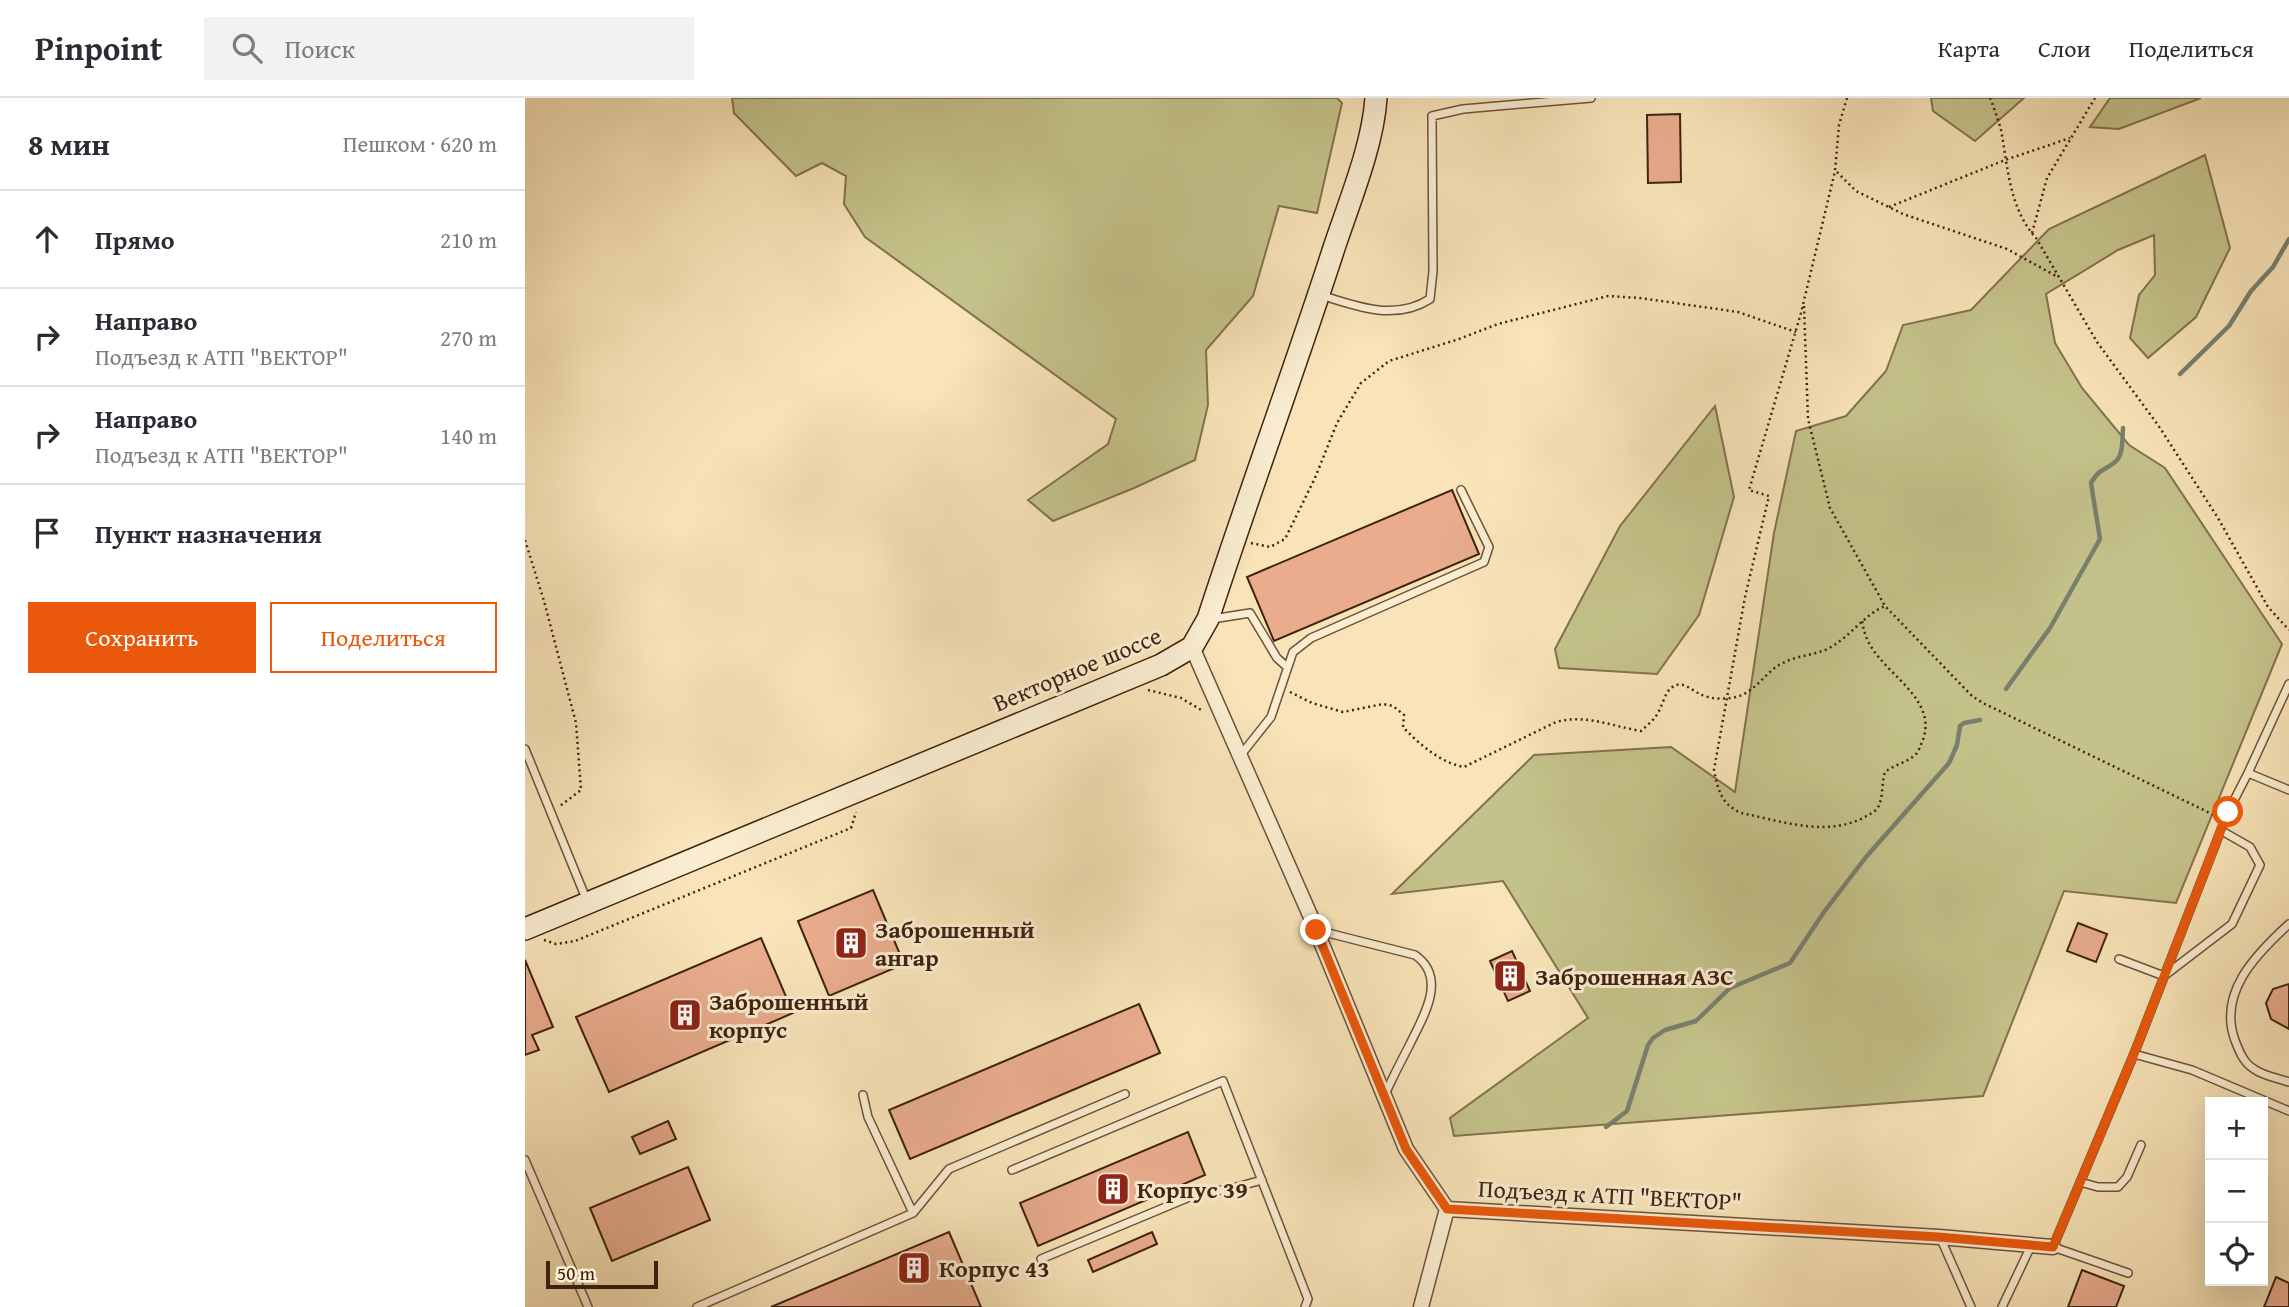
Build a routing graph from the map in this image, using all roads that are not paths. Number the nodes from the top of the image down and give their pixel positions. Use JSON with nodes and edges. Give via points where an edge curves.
{"nodes":[{"id":1,"x":1377,"y":98,"type":"edge"},
{"id":2,"x":1591,"y":98,"type":"edge"},
{"id":3,"x":1318,"y":295,"type":"junction"},
{"id":4,"x":1461,"y":490,"type":"dead end"},
{"id":5,"x":1208,"y":619,"type":"junction"},
{"id":6,"x":1192,"y":648,"type":"junction"},
{"id":7,"x":1287,"y":667,"type":"junction"},
{"id":8,"x":2289,"y":684,"type":"edge"},
{"id":9,"x":525,"y":749,"type":"edge"},
{"id":10,"x":1240,"y":757,"type":"junction"},
{"id":11,"x":2248,"y":772,"type":"junction"},
{"id":12,"x":2289,"y":790,"type":"edge"},
{"id":13,"x":2222,"y":831,"type":"junction"},
{"id":14,"x":587,"y":902,"type":"junction"},
{"id":15,"x":2289,"y":924,"type":"edge"},
{"id":16,"x":1316,"y":930,"type":"junction"},
{"id":17,"x":531,"y":934,"type":"edge"},
{"id":18,"x":2119,"y":959,"type":"dead end"},
{"id":19,"x":2164,"y":976,"type":"junction"},
{"id":20,"x":2134,"y":1054,"type":"junction"},
{"id":21,"x":2289,"y":1082,"type":"edge"},
{"id":22,"x":1125,"y":1094,"type":"dead end"},
{"id":23,"x":1384,"y":1094,"type":"junction"},
{"id":24,"x":863,"y":1096,"type":"dead end"},
{"id":25,"x":2289,"y":1111,"type":"edge"},
{"id":26,"x":2141,"y":1145,"type":"dead end"},
{"id":27,"x":525,"y":1160,"type":"edge"},
{"id":28,"x":1012,"y":1170,"type":"dead end"},
{"id":29,"x":1262,"y":1180,"type":"junction"},
{"id":30,"x":2080,"y":1182,"type":"junction"},
{"id":31,"x":1447,"y":1209,"type":"junction"},
{"id":32,"x":913,"y":1213,"type":"junction"},
{"id":33,"x":1939,"y":1237,"type":"junction"},
{"id":34,"x":2031,"y":1246,"type":"junction"},
{"id":35,"x":2053,"y":1247,"type":"junction"},
{"id":36,"x":1041,"y":1259,"type":"dead end"},
{"id":37,"x":2128,"y":1273,"type":"dead end"},
{"id":38,"x":588,"y":1307,"type":"edge"},
{"id":39,"x":697,"y":1307,"type":"edge"},
{"id":40,"x":1305,"y":1307,"type":"edge"},
{"id":41,"x":1422,"y":1307,"type":"edge"},
{"id":42,"x":1971,"y":1307,"type":"edge"},
{"id":43,"x":2002,"y":1307,"type":"edge"}],
"edges":[{"from":1,"to":3,"type":"main road","name":"Векторное шоссе","via":[[1363,158]]},
{"from":2,"to":3,"type":"lane","via":[[1463,109],[1431,117],[1430,299],[1389,312]]},
{"from":3,"to":5,"type":"main road","name":"Векторное шоссе"},
{"from":4,"to":7,"type":"lane","via":[[1489,547],[1483,562],[1311,638],[1293,652]]},
{"from":5,"to":6,"type":"main road","name":"Векторное шоссе"},
{"from":5,"to":7,"type":"lane","via":[[1250,613]]},
{"from":6,"to":10,"type":"street","name":"Подъезд к АТП \"ВЕКТОР\""},
{"from":6,"to":14,"type":"main road","name":"Векторное шоссе"},
{"from":7,"to":10,"type":"lane","via":[[1271,717]]},
{"from":8,"to":11,"type":"lane"},
{"from":9,"to":14,"type":"lane"},
{"from":10,"to":16,"type":"street","name":"Подъезд к АТП \"ВЕКТОР\""},
{"from":11,"to":12,"type":"lane"},
{"from":11,"to":13,"type":"lane"},
{"from":13,"to":19,"type":"lane"},
{"from":13,"to":19,"type":"lane","via":[[2251,847],[2260,865],[2232,924]]},
{"from":14,"to":17,"type":"main road","name":"Векторное шоссе"},
{"from":15,"to":21,"type":"lane","via":[[2244,970],[2231,1001],[2232,1034],[2241,1057],[2254,1070]]},
{"from":16,"to":23,"type":"street","name":"Подъезд к АТП \"ВЕКТОР\""},
{"from":16,"to":23,"type":"lane","via":[[1415,955],[1429,971],[1429,1005]]},
{"from":18,"to":19,"type":"lane"},
{"from":19,"to":20,"type":"lane"},
{"from":20,"to":25,"type":"lane","via":[[2192,1070]]},
{"from":20,"to":30,"type":"lane"},
{"from":22,"to":32,"type":"lane","via":[[949,1169]]},
{"from":23,"to":31,"type":"street","name":"Подъезд к АТП \"ВЕКТОР\"","via":[[1406,1149]]},
{"from":24,"to":32,"type":"lane"},
{"from":26,"to":30,"type":"lane","via":[[2118,1187]]},
{"from":27,"to":38,"type":"lane"},
{"from":28,"to":29,"type":"lane","via":[[1223,1081]]},
{"from":29,"to":36,"type":"lane","via":[[1204,1191]]},
{"from":29,"to":40,"type":"lane","via":[[1308,1300]]},
{"from":30,"to":35,"type":"lane"},
{"from":31,"to":33,"type":"street","name":"Подъезд к АТП \"ВЕКТОР\""},
{"from":31,"to":41,"type":"street"},
{"from":32,"to":39,"type":"lane"},
{"from":33,"to":34,"type":"street","name":"Подъезд к АТП \"ВЕКТОР\""},
{"from":33,"to":42,"type":"lane"},
{"from":34,"to":35,"type":"street","name":"Подъезд к АТП \"ВЕКТОР\""},
{"from":34,"to":43,"type":"lane"},
{"from":35,"to":37,"type":"lane"}]}
